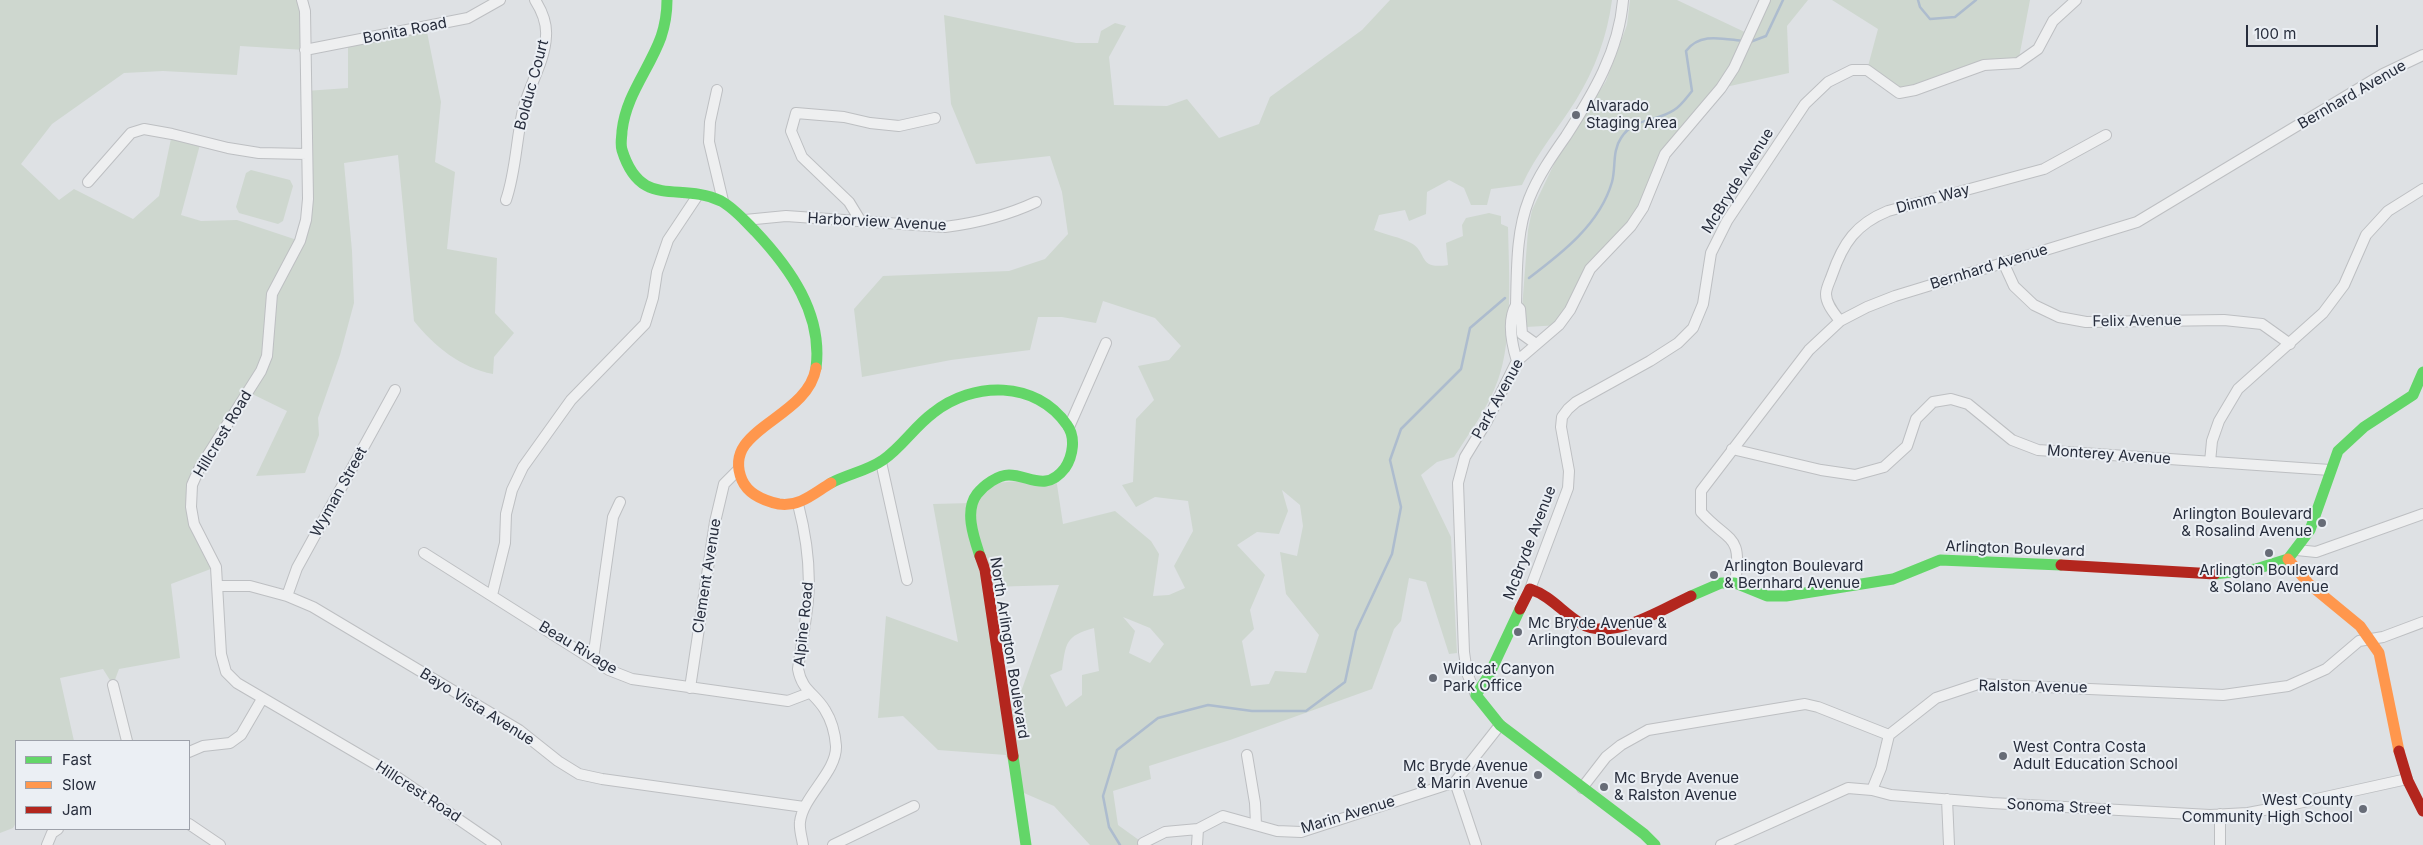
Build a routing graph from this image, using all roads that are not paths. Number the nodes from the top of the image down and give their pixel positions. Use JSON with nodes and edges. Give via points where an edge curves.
{"nodes":[{"id":1,"x":302,"y":0,"type":"edge"},
{"id":2,"x":500,"y":0,"type":"edge"},
{"id":3,"x":535,"y":0,"type":"edge"},
{"id":4,"x":667,"y":0,"type":"edge"},
{"id":5,"x":1623,"y":0,"type":"edge"},
{"id":6,"x":1765,"y":0,"type":"edge"},
{"id":7,"x":2076,"y":0,"type":"edge"},
{"id":8,"x":305,"y":50,"type":"junction"},
{"id":9,"x":2423,"y":55,"type":"edge"},
{"id":10,"x":717,"y":90,"type":"dead end"},
{"id":11,"x":935,"y":118,"type":"dead end"},
{"id":12,"x":2106,"y":135,"type":"dead end"},
{"id":13,"x":307,"y":154,"type":"junction"},
{"id":14,"x":88,"y":182,"type":"dead end"},
{"id":15,"x":2423,"y":189,"type":"edge"},
{"id":16,"x":698,"y":195,"type":"junction"},
{"id":17,"x":506,"y":200,"type":"dead end"},
{"id":18,"x":723,"y":201,"type":"junction"},
{"id":19,"x":1036,"y":202,"type":"dead end"},
{"id":20,"x":745,"y":220,"type":"junction"},
{"id":21,"x":860,"y":220,"type":"junction"},
{"id":22,"x":2004,"y":262,"type":"junction"},
{"id":23,"x":1840,"y":320,"type":"junction"},
{"id":24,"x":1517,"y":334,"type":"junction"},
{"id":25,"x":1106,"y":343,"type":"dead end"},
{"id":26,"x":1536,"y":344,"type":"junction"},
{"id":27,"x":2290,"y":344,"type":"junction"},
{"id":28,"x":1517,"y":361,"type":"junction"},
{"id":29,"x":2423,"y":372,"type":"edge"},
{"id":30,"x":395,"y":390,"type":"dead end"},
{"id":31,"x":1069,"y":427,"type":"junction"},
{"id":32,"x":1732,"y":448,"type":"junction"},
{"id":33,"x":881,"y":462,"type":"junction"},
{"id":34,"x":2210,"y":462,"type":"junction"},
{"id":35,"x":2330,"y":470,"type":"junction"},
{"id":36,"x":737,"y":471,"type":"junction"},
{"id":37,"x":620,"y":502,"type":"dead end"},
{"id":38,"x":798,"y":504,"type":"junction"},
{"id":39,"x":2423,"y":514,"type":"edge"},
{"id":40,"x":2297,"y":550,"type":"junction"},
{"id":41,"x":424,"y":553,"type":"dead end"},
{"id":42,"x":2288,"y":559,"type":"junction"},
{"id":43,"x":906,"y":580,"type":"dead end"},
{"id":44,"x":1735,"y":583,"type":"junction"},
{"id":45,"x":218,"y":586,"type":"junction"},
{"id":46,"x":1530,"y":589,"type":"junction"},
{"id":47,"x":492,"y":595,"type":"junction"},
{"id":48,"x":288,"y":596,"type":"junction"},
{"id":49,"x":2423,"y":622,"type":"edge"},
{"id":50,"x":2372,"y":639,"type":"junction"},
{"id":51,"x":593,"y":659,"type":"junction"},
{"id":52,"x":113,"y":685,"type":"dead end"},
{"id":53,"x":690,"y":688,"type":"junction"},
{"id":54,"x":809,"y":693,"type":"junction"},
{"id":55,"x":1476,"y":695,"type":"junction"},
{"id":56,"x":262,"y":698,"type":"junction"},
{"id":57,"x":1500,"y":725,"type":"junction"},
{"id":58,"x":1889,"y":735,"type":"junction"},
{"id":59,"x":126,"y":740,"type":"edge"},
{"id":60,"x":190,"y":752,"type":"edge"},
{"id":61,"x":1247,"y":754,"type":"dead end"},
{"id":62,"x":2407,"y":780,"type":"junction"},
{"id":63,"x":1456,"y":782,"type":"junction"},
{"id":64,"x":1582,"y":788,"type":"junction"},
{"id":65,"x":1872,"y":790,"type":"junction"},
{"id":66,"x":1947,"y":799,"type":"junction"},
{"id":67,"x":914,"y":806,"type":"dead end"},
{"id":68,"x":804,"y":807,"type":"junction"},
{"id":69,"x":2423,"y":811,"type":"edge"},
{"id":70,"x":2220,"y":814,"type":"junction"},
{"id":71,"x":1256,"y":824,"type":"junction"},
{"id":72,"x":190,"y":825,"type":"edge"},
{"id":73,"x":1198,"y":829,"type":"junction"},
{"id":74,"x":56,"y":830,"type":"edge"},
{"id":75,"x":1143,"y":843,"type":"dead end"},
{"id":76,"x":47,"y":845,"type":"edge"},
{"id":77,"x":220,"y":845,"type":"edge"},
{"id":78,"x":496,"y":845,"type":"edge"},
{"id":79,"x":803,"y":845,"type":"edge"},
{"id":80,"x":833,"y":845,"type":"edge"},
{"id":81,"x":1026,"y":845,"type":"edge"},
{"id":82,"x":1197,"y":845,"type":"edge"},
{"id":83,"x":1476,"y":845,"type":"edge"},
{"id":84,"x":1655,"y":845,"type":"edge"},
{"id":85,"x":1721,"y":845,"type":"edge"},
{"id":86,"x":1949,"y":845,"type":"edge"},
{"id":87,"x":2220,"y":845,"type":"edge"}],
"edges":[{"from":1,"to":8,"type":"street","name":"Hillcrest Road"},
{"from":2,"to":8,"type":"street","name":"Bonita Road","via":[[468,18]]},
{"from":3,"to":17,"type":"street","name":"Bolduc Court","via":[[543,14],[546,37],[523,108],[514,178]]},
{"from":4,"to":16,"type":"street","via":[[661,37],[637,81],[622,118],[621,148],[636,179],[661,191]]},
{"from":5,"to":24,"type":"street","via":[[1622,16],[1604,72],[1529,198],[1520,229]]},
{"from":6,"to":26,"type":"street","name":"Park Avenue","via":[[1746,45],[1721,88],[1665,154],[1643,208],[1631,226],[1590,269],[1559,325]]},
{"from":7,"to":46,"type":"street","name":"McBryde Avenue","via":[[2053,21],[2038,49],[2018,63],[1984,65],[1898,93],[1868,70],[1852,70],[1828,82],[1805,104],[1727,221],[1711,253],[1703,304],[1693,328],[1678,343],[1650,361],[1576,402],[1562,417],[1568,488]]},
{"from":8,"to":13,"type":"street","name":"Hillcrest Road"},
{"from":9,"to":22,"type":"street","name":"Bernhard Avenue","via":[[2383,74],[2137,222]]},
{"from":10,"to":18,"type":"street","via":[[709,142]]},
{"from":11,"to":21,"type":"street","via":[[899,126],[796,113],[791,131],[802,157],[849,202]]},
{"from":12,"to":23,"type":"street","name":"Dimm Way","via":[[2044,169],[1869,219],[1843,248],[1826,294],[1830,308]]},
{"from":13,"to":14,"type":"street","via":[[259,153],[144,129],[131,133]]},
{"from":13,"to":45,"type":"street","name":"Hillcrest Road","via":[[306,220],[300,242],[272,294],[267,356],[192,485],[194,524],[216,567]]},
{"from":15,"to":27,"type":"street","via":[[2388,211],[2366,235],[2344,285],[2323,313]]},
{"from":16,"to":18,"type":"street"},
{"from":16,"to":47,"type":"street","via":[[668,240],[645,324],[571,400],[523,467],[512,490],[506,514],[503,550]]},
{"from":18,"to":20,"type":"street"},
{"from":19,"to":21,"type":"street","name":"Harborview Avenue","via":[[1012,213],[945,227]]},
{"from":20,"to":21,"type":"street","name":"Harborview Avenue","via":[[786,216]]},
{"from":20,"to":36,"type":"street","via":[[798,282],[816,332],[818,362],[812,385],[800,402],[752,436],[738,454]]},
{"from":22,"to":23,"type":"street","name":"Bernhard Avenue","via":[[1895,296]]},
{"from":22,"to":27,"type":"street","name":"Felix Avenue","via":[[2014,286],[2034,305],[2059,317],[2086,322],[2224,320],[2262,324]]},
{"from":23,"to":32,"type":"street","name":"Bernhard Avenue","via":[[1810,350]]},
{"from":24,"to":26,"type":"street"},
{"from":24,"to":28,"type":"street","via":[[1511,342]]},
{"from":25,"to":31,"type":"street"},
{"from":26,"to":28,"type":"street","name":"Park Avenue"},
{"from":27,"to":34,"type":"street","via":[[2238,389],[2219,420]]},
{"from":28,"to":55,"type":"street","name":"Park Avenue","via":[[1465,457],[1458,483],[1464,652],[1467,673]]},
{"from":29,"to":35,"type":"street","name":"Arlington Boulevard","via":[[2413,395],[2347,440]]},
{"from":30,"to":48,"type":"street","name":"Wyman Street","via":[[297,568]]},
{"from":31,"to":33,"type":"street","via":[[1054,407],[1034,395],[1011,389],[988,390],[961,396],[932,413]]},
{"from":31,"to":81,"type":"street","name":"North Arlington Boulevard","via":[[1074,443],[1068,465],[1056,478],[1033,481],[1009,475],[983,484],[971,504],[972,534],[985,570]]},
{"from":32,"to":34,"type":"street","name":"Monterey Avenue","via":[[1855,475],[1884,467],[1907,446],[1916,419],[1933,402],[1951,399],[1968,404],[2012,440],[2038,450]]},
{"from":32,"to":44,"type":"street","name":"Bernhard Avenue","via":[[1701,491],[1701,512],[1728,534],[1737,548]]},
{"from":33,"to":38,"type":"street","via":[[830,484]]},
{"from":33,"to":43,"type":"street"},
{"from":34,"to":35,"type":"street","name":"Monterey Avenue"},
{"from":35,"to":40,"type":"street","name":"Arlington Boulevard","via":[[2310,530]]},
{"from":36,"to":38,"type":"street","via":[[745,486],[757,496],[776,503]]},
{"from":36,"to":53,"type":"street","name":"Clement Avenue","via":[[724,484],[715,522]]},
{"from":37,"to":51,"type":"street","via":[[613,517]]},
{"from":38,"to":54,"type":"street","name":"Alpine Road","via":[[809,565],[808,599],[798,669],[800,680]]},
{"from":39,"to":40,"type":"street","via":[[2316,552]]},
{"from":40,"to":42,"type":"street","name":"Arlington Boulevard"},
{"from":41,"to":47,"type":"street","name":"Beau Rivage"},
{"from":42,"to":44,"type":"street","name":"Arlington Boulevard","via":[[2256,570],[2221,574],[1940,560],[1893,580],[1786,596],[1767,596]]},
{"from":42,"to":50,"type":"street","via":[[2296,572]]},
{"from":44,"to":46,"type":"street","via":[[1721,583],[1608,631],[1581,625],[1546,595]]},
{"from":45,"to":48,"type":"street","name":"Bayo Vista Avenue","via":[[250,586]]},
{"from":45,"to":56,"type":"street","name":"Hillcrest Road","via":[[221,654],[226,672]]},
{"from":46,"to":55,"type":"street","name":"McBryde Avenue"},
{"from":47,"to":51,"type":"street","name":"Beau Rivage"},
{"from":48,"to":68,"type":"street","name":"Bayo Vista Avenue","via":[[337,620],[519,730],[579,774]]},
{"from":49,"to":50,"type":"street","name":"Ralston Avenue"},
{"from":50,"to":58,"type":"street","name":"Ralston Avenue","via":[[2358,641],[2326,669],[2288,686],[2223,695],[1968,686],[1936,698]]},
{"from":50,"to":62,"type":"street","via":[[2379,653]]},
{"from":51,"to":53,"type":"street","name":"Beau Rivage","via":[[632,679]]},
{"from":52,"to":59,"type":"street"},
{"from":53,"to":54,"type":"street","name":"Beau Rivage","via":[[788,701]]},
{"from":54,"to":68,"type":"street","name":"Alpine Road","via":[[825,708],[833,726],[836,748],[830,767]]},
{"from":55,"to":57,"type":"street"},
{"from":56,"to":60,"type":"street","via":[[241,734],[230,744],[203,746]]},
{"from":56,"to":78,"type":"street","name":"Hillcrest Road","via":[[394,775]]},
{"from":57,"to":63,"type":"street"},
{"from":57,"to":64,"type":"street"},
{"from":58,"to":64,"type":"street","via":[[1818,707],[1794,704],[1648,730],[1620,745],[1606,757]]},
{"from":58,"to":65,"type":"street"},
{"from":61,"to":71,"type":"street"},
{"from":62,"to":69,"type":"street","via":[[2415,801]]},
{"from":62,"to":70,"type":"street","name":"Sonoma Street","via":[[2285,806]]},
{"from":63,"to":71,"type":"street","name":"Marin Avenue","via":[[1301,832],[1277,831]]},
{"from":63,"to":83,"type":"street"},
{"from":64,"to":84,"type":"street"},
{"from":65,"to":66,"type":"street","name":"Sonoma Street","via":[[1891,795]]},
{"from":65,"to":85,"type":"street","name":"Sonoma Street","via":[[1848,788]]},
{"from":66,"to":70,"type":"street","name":"Sonoma Street"},
{"from":66,"to":86,"type":"street"},
{"from":67,"to":80,"type":"street"},
{"from":68,"to":79,"type":"street","name":"Alpine Road","via":[[800,823]]},
{"from":70,"to":87,"type":"street"},
{"from":71,"to":73,"type":"street","name":"Marin Avenue","via":[[1223,816]]},
{"from":72,"to":77,"type":"street"},
{"from":73,"to":75,"type":"street","name":"Marin Avenue","via":[[1164,832]]},
{"from":73,"to":82,"type":"street"},
{"from":74,"to":76,"type":"street"}]}
